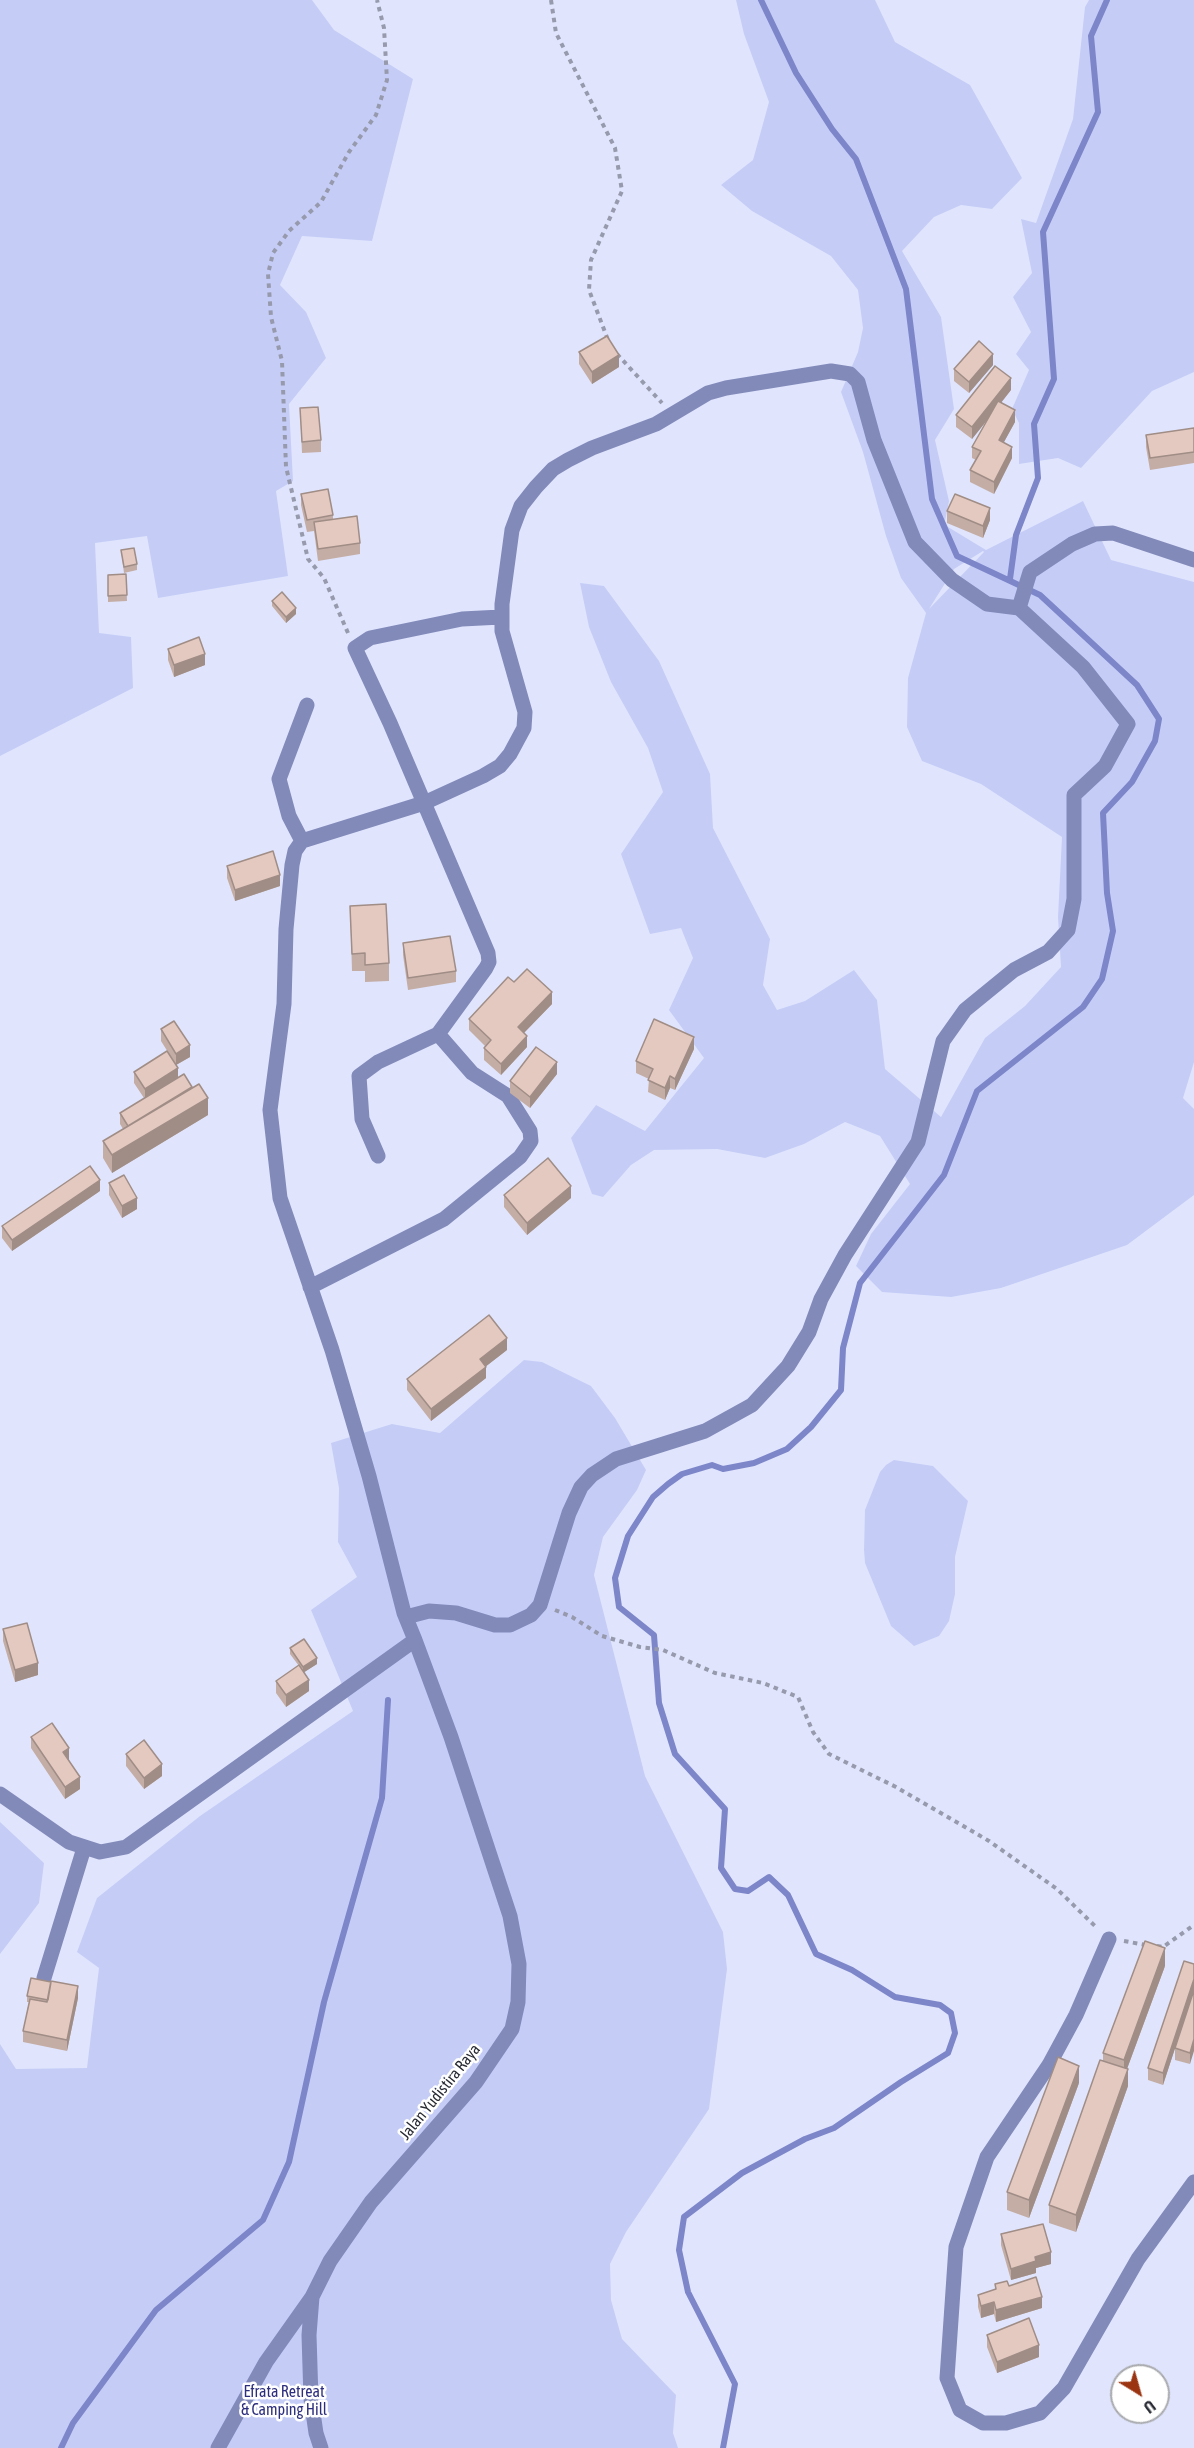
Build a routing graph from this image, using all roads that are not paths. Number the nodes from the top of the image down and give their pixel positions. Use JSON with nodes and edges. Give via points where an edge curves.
{"nodes":[{"id":1,"x":1194,"y":560,"type":"edge"},
{"id":2,"x":1021,"y":602,"type":"junction"},
{"id":3,"x":501,"y":617,"type":"junction"},
{"id":4,"x":307,"y":705,"type":"dead end"},
{"id":5,"x":424,"y":803,"type":"junction"},
{"id":6,"x":302,"y":841,"type":"junction"},
{"id":7,"x":438,"y":1034,"type":"junction"},
{"id":8,"x":378,"y":1156,"type":"dead end"},
{"id":9,"x":310,"y":1287,"type":"junction"},
{"id":10,"x":406,"y":1617,"type":"junction"},
{"id":11,"x":415,"y":1640,"type":"junction"},
{"id":12,"x":0,"y":1794,"type":"edge"},
{"id":13,"x":84,"y":1848,"type":"junction"},
{"id":14,"x":1109,"y":1939,"type":"road end"},
{"id":15,"x":44,"y":1978,"type":"edge"},
{"id":16,"x":1194,"y":2182,"type":"edge"},
{"id":17,"x":312,"y":2297,"type":"junction"},
{"id":18,"x":218,"y":2448,"type":"edge"},
{"id":19,"x":321,"y":2448,"type":"edge"}],
"edges":[{"from":1,"to":2,"type":"street","via":[[1113,534],[1095,534],[1076,541],[1030,572]]},
{"from":2,"to":3,"type":"street","via":[[987,604],[952,580],[915,542],[874,440],[858,382],[852,375],[831,371],[726,388],[553,469],[521,506],[512,530]]},
{"from":2,"to":10,"type":"street","via":[[1083,667],[1128,724],[1105,766],[1074,795],[1074,899],[1068,930],[1048,952],[1014,970],[964,1010],[943,1041],[918,1142],[845,1255],[821,1299],[809,1332],[788,1366],[752,1405],[705,1431],[616,1459],[592,1474],[569,1513],[540,1605],[531,1615],[510,1624],[495,1625],[456,1613],[429,1611]]},
{"from":3,"to":5,"type":"street","via":[[525,712],[524,728],[500,766]]},
{"from":3,"to":5,"type":"street","via":[[462,619],[369,638],[355,648]]},
{"from":4,"to":6,"type":"street","via":[[279,779],[289,816]]},
{"from":5,"to":6,"type":"street"},
{"from":5,"to":7,"type":"street","via":[[489,962]]},
{"from":6,"to":9,"type":"street","name":"Jalan Yudistira Raya","via":[[292,865],[284,1004],[270,1110],[280,1198]]},
{"from":7,"to":8,"type":"street","via":[[378,1062],[359,1076],[362,1119]]},
{"from":7,"to":9,"type":"street","via":[[472,1072],[508,1096],[530,1131],[531,1141],[520,1157],[444,1219]]},
{"from":9,"to":10,"type":"street","name":"Jalan Yudistira Raya","via":[[369,1476]]},
{"from":10,"to":11,"type":"street","name":"Jalan Yudistira Raya"},
{"from":11,"to":13,"type":"street","via":[[137,1840],[114,1851]]},
{"from":11,"to":17,"type":"street","name":"Jalan Yudistira Raya","via":[[452,1737],[510,1916],[519,1964],[518,2002],[512,2029],[476,2082],[371,2202],[330,2261]]},
{"from":12,"to":13,"type":"street","via":[[69,1842]]},
{"from":13,"to":15,"type":"street"},
{"from":14,"to":16,"type":"street","via":[[1065,2035],[987,2157],[956,2247],[947,2378],[960,2410],[983,2423],[1005,2423],[1040,2413],[1064,2388],[1138,2259]]},
{"from":17,"to":18,"type":"street","via":[[266,2362]]},
{"from":17,"to":19,"type":"street","name":"Jalan Yudistira Raya","via":[[311,2399]]}]}
